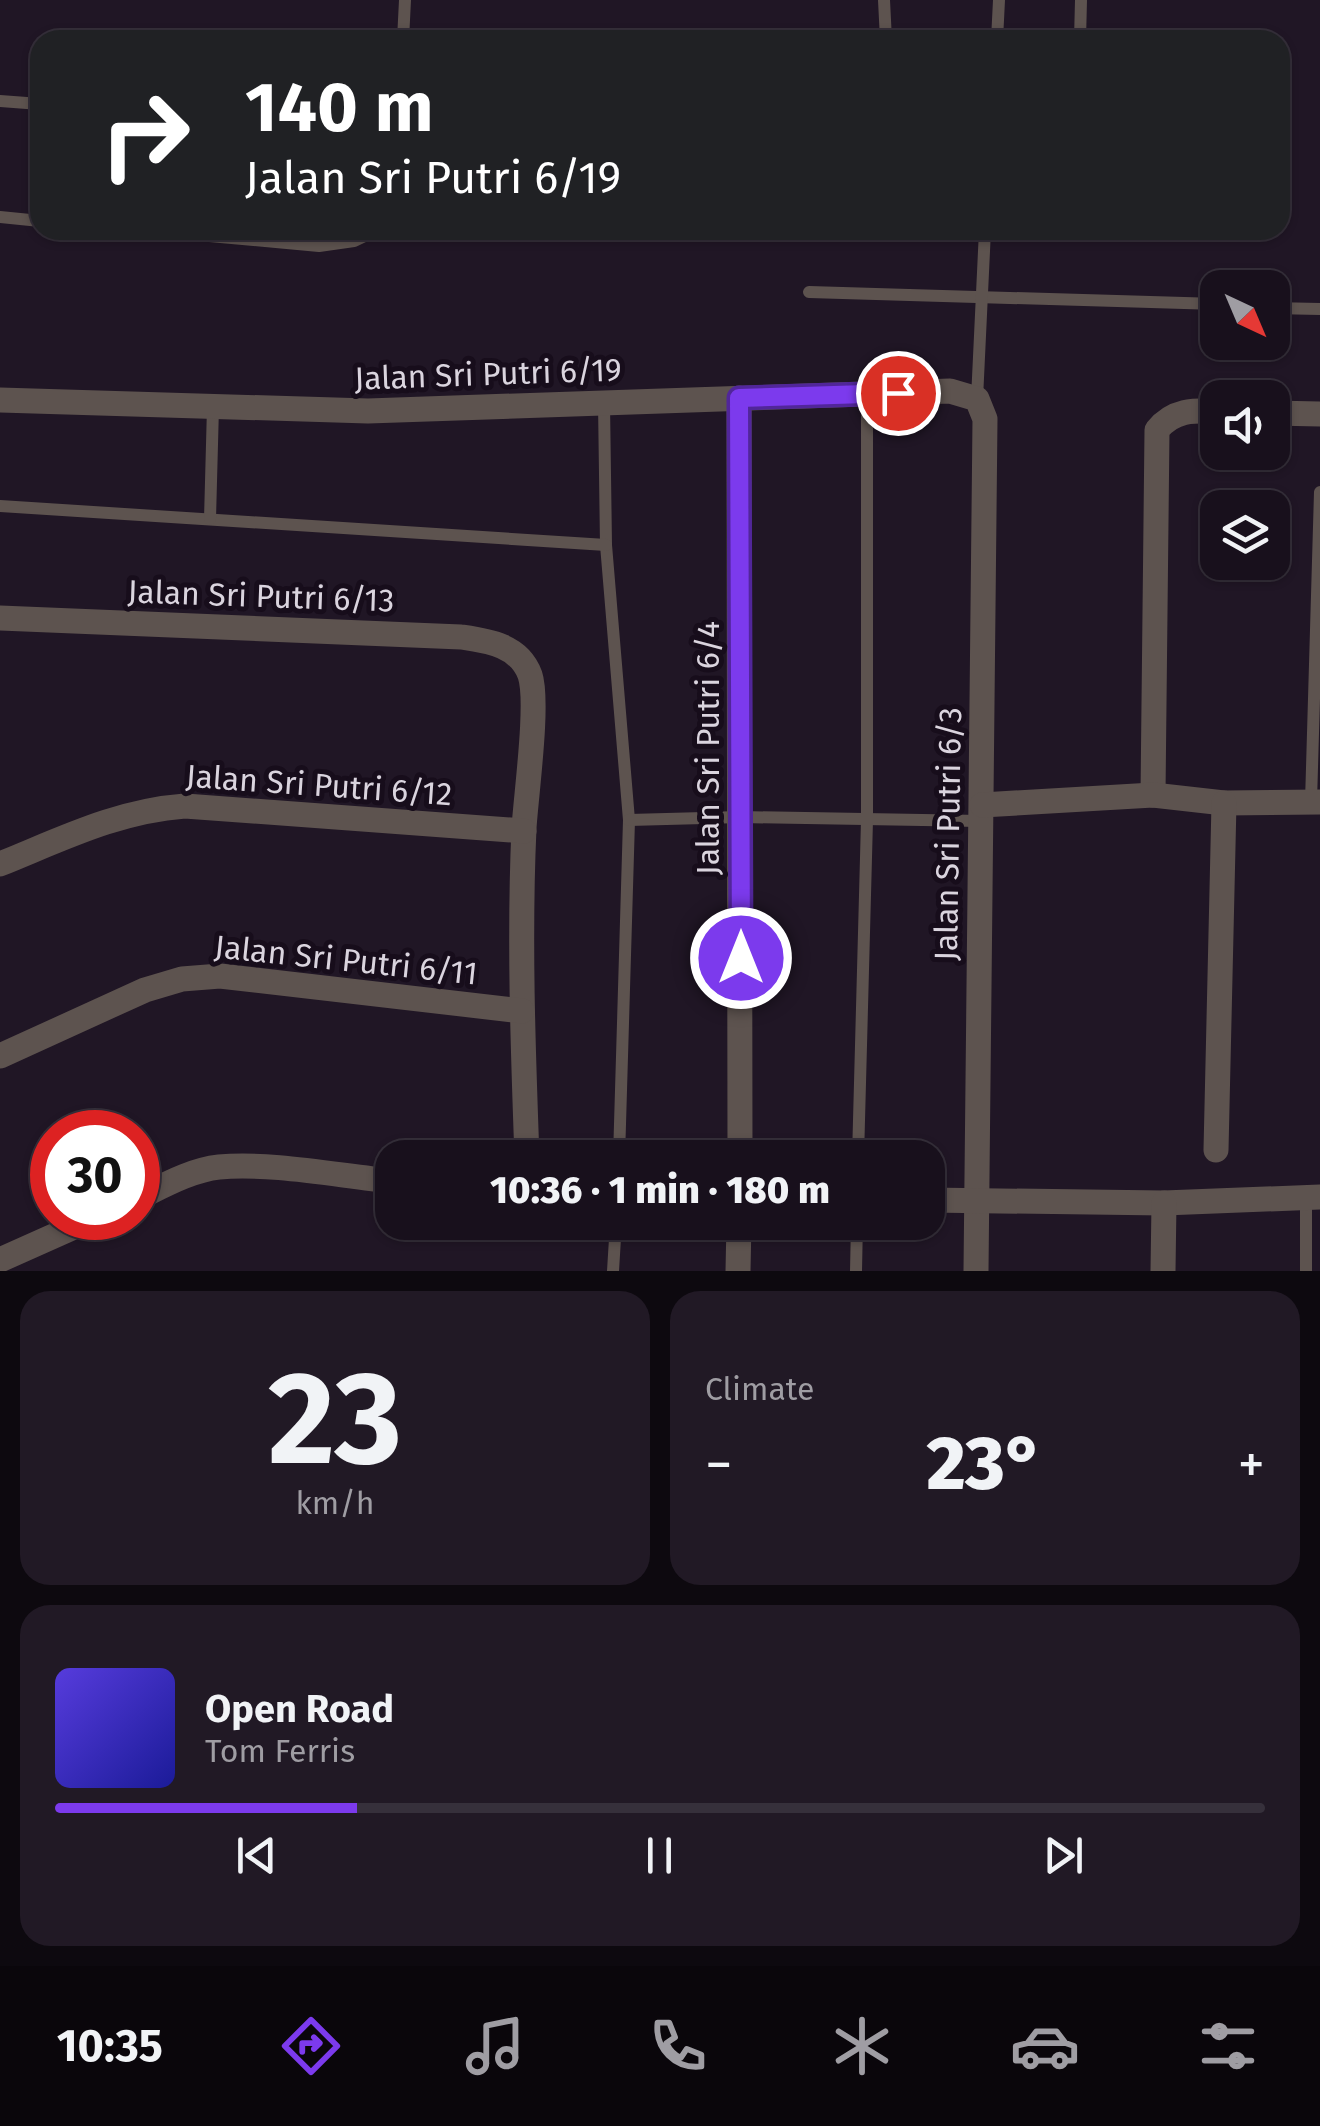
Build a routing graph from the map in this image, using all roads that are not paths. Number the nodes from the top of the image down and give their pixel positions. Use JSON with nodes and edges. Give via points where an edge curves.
{"nodes":[{"id":1,"x":405,"y":0,"type":"edge"},
{"id":2,"x":884,"y":0,"type":"edge"},
{"id":3,"x":999,"y":0,"type":"edge"},
{"id":4,"x":1082,"y":0,"type":"edge"},
{"id":5,"x":404,"y":30,"type":"edge"},
{"id":6,"x":886,"y":30,"type":"edge"},
{"id":7,"x":998,"y":30,"type":"edge"},
{"id":8,"x":1080,"y":30,"type":"edge"},
{"id":9,"x":0,"y":101,"type":"edge"},
{"id":10,"x":30,"y":103,"type":"edge"},
{"id":11,"x":0,"y":217,"type":"edge"},
{"id":12,"x":30,"y":220,"type":"edge"},
{"id":13,"x":254,"y":240,"type":"edge"},
{"id":14,"x":358,"y":240,"type":"edge"},
{"id":15,"x":985,"y":240,"type":"edge"},
{"id":16,"x":809,"y":292,"type":"dead end"},
{"id":17,"x":982,"y":300,"type":"junction"},
{"id":18,"x":1200,"y":303,"type":"edge"},
{"id":19,"x":1290,"y":308,"type":"edge"},
{"id":20,"x":1320,"y":309,"type":"edge"},
{"id":21,"x":867,"y":394,"type":"junction"},
{"id":22,"x":739,"y":398,"type":"junction"},
{"id":23,"x":977,"y":399,"type":"junction"},
{"id":24,"x":0,"y":400,"type":"edge"},
{"id":25,"x":604,"y":403,"type":"junction"},
{"id":26,"x":212,"y":407,"type":"junction"},
{"id":27,"x":1200,"y":411,"type":"edge"},
{"id":28,"x":1290,"y":413,"type":"edge"},
{"id":29,"x":1320,"y":414,"type":"edge"},
{"id":30,"x":1320,"y":492,"type":"edge"},
{"id":31,"x":0,"y":506,"type":"edge"},
{"id":32,"x":210,"y":519,"type":"junction"},
{"id":33,"x":606,"y":545,"type":"junction"},
{"id":34,"x":0,"y":618,"type":"edge"},
{"id":35,"x":1153,"y":795,"type":"junction"},
{"id":36,"x":1315,"y":802,"type":"edge"},
{"id":37,"x":1224,"y":803,"type":"junction"},
{"id":38,"x":981,"y":814,"type":"junction"},
{"id":39,"x":741,"y":817,"type":"junction"},
{"id":40,"x":628,"y":820,"type":"junction"},
{"id":41,"x":867,"y":820,"type":"junction"},
{"id":42,"x":524,"y":831,"type":"junction"},
{"id":43,"x":0,"y":864,"type":"edge"},
{"id":44,"x":522,"y":1011,"type":"junction"},
{"id":45,"x":0,"y":1056,"type":"edge"},
{"id":46,"x":526,"y":1140,"type":"edge"},
{"id":47,"x":619,"y":1140,"type":"edge"},
{"id":48,"x":740,"y":1140,"type":"edge"},
{"id":49,"x":858,"y":1140,"type":"edge"},
{"id":50,"x":1216,"y":1150,"type":"dead end"},
{"id":51,"x":375,"y":1179,"type":"edge"},
{"id":52,"x":160,"y":1188,"type":"edge"},
{"id":53,"x":1313,"y":1197,"type":"edge"},
{"id":54,"x":945,"y":1201,"type":"edge"},
{"id":55,"x":976,"y":1202,"type":"junction"},
{"id":56,"x":1164,"y":1203,"type":"junction"},
{"id":57,"x":45,"y":1240,"type":"edge"},
{"id":58,"x":615,"y":1240,"type":"edge"},
{"id":59,"x":739,"y":1240,"type":"edge"},
{"id":60,"x":856,"y":1240,"type":"edge"},
{"id":61,"x":0,"y":1260,"type":"edge"},
{"id":62,"x":613,"y":1271,"type":"edge"},
{"id":63,"x":738,"y":1271,"type":"edge"},
{"id":64,"x":856,"y":1271,"type":"edge"},
{"id":65,"x":976,"y":1271,"type":"edge"},
{"id":66,"x":1163,"y":1271,"type":"edge"},
{"id":67,"x":1306,"y":1271,"type":"edge"}],
"edges":[{"from":1,"to":5,"type":"lane"},
{"from":2,"to":6,"type":"lane"},
{"from":3,"to":7,"type":"lane"},
{"from":4,"to":8,"type":"lane"},
{"from":9,"to":10,"type":"lane"},
{"from":11,"to":12,"type":"lane"},
{"from":13,"to":14,"type":"lane","via":[[320,246]]},
{"from":15,"to":17,"type":"lane"},
{"from":16,"to":17,"type":"lane"},
{"from":17,"to":18,"type":"lane"},
{"from":17,"to":23,"type":"lane"},
{"from":19,"to":20,"type":"lane"},
{"from":21,"to":22,"type":"street","name":"Jalan Sri Putri 6/19"},
{"from":21,"to":23,"type":"street","name":"Jalan Sri Putri 6/19","via":[[950,391]]},
{"from":21,"to":41,"type":"lane"},
{"from":22,"to":25,"type":"street","name":"Jalan Sri Putri 6/19"},
{"from":22,"to":39,"type":"street","name":"Jalan Sri Putri 6/4"},
{"from":23,"to":38,"type":"street","name":"Jalan Sri Putri 6/3","via":[[984,418]]},
{"from":24,"to":26,"type":"street","name":"Jalan Sri Putri 6/19"},
{"from":25,"to":26,"type":"street","name":"Jalan Sri Putri 6/19","via":[[368,411]]},
{"from":25,"to":33,"type":"lane"},
{"from":26,"to":32,"type":"lane"},
{"from":27,"to":35,"type":"street","via":[[1168,418],[1157,430]]},
{"from":28,"to":29,"type":"street"},
{"from":30,"to":36,"type":"lane"},
{"from":31,"to":32,"type":"lane"},
{"from":32,"to":33,"type":"lane"},
{"from":33,"to":40,"type":"lane"},
{"from":34,"to":42,"type":"street","name":"Jalan Sri Putri 6/13","via":[[493,642],[516,653],[530,676]]},
{"from":35,"to":37,"type":"street"},
{"from":35,"to":38,"type":"street"},
{"from":36,"to":37,"type":"street"},
{"from":37,"to":50,"type":"street"},
{"from":38,"to":41,"type":"lane"},
{"from":38,"to":55,"type":"street","name":"Jalan Sri Putri 6/3"},
{"from":39,"to":40,"type":"lane"},
{"from":39,"to":41,"type":"lane"},
{"from":39,"to":48,"type":"street","name":"Jalan Sri Putri 6/4"},
{"from":40,"to":47,"type":"lane"},
{"from":41,"to":49,"type":"lane"},
{"from":42,"to":43,"type":"street","name":"Jalan Sri Putri 6/12","via":[[185,806],[109,820]]},
{"from":42,"to":44,"type":"street"},
{"from":44,"to":45,"type":"street","name":"Jalan Sri Putri 6/11","via":[[220,976],[182,979]]},
{"from":44,"to":46,"type":"street"},
{"from":51,"to":52,"type":"street","via":[[216,1167]]},
{"from":53,"to":56,"type":"street"},
{"from":53,"to":67,"type":"lane"},
{"from":54,"to":55,"type":"street"},
{"from":55,"to":56,"type":"street"},
{"from":55,"to":65,"type":"street","name":"Jalan Sri Putri 6/3"},
{"from":56,"to":66,"type":"street"},
{"from":57,"to":61,"type":"street"},
{"from":58,"to":62,"type":"lane"},
{"from":59,"to":63,"type":"street"},
{"from":60,"to":64,"type":"lane"}]}
